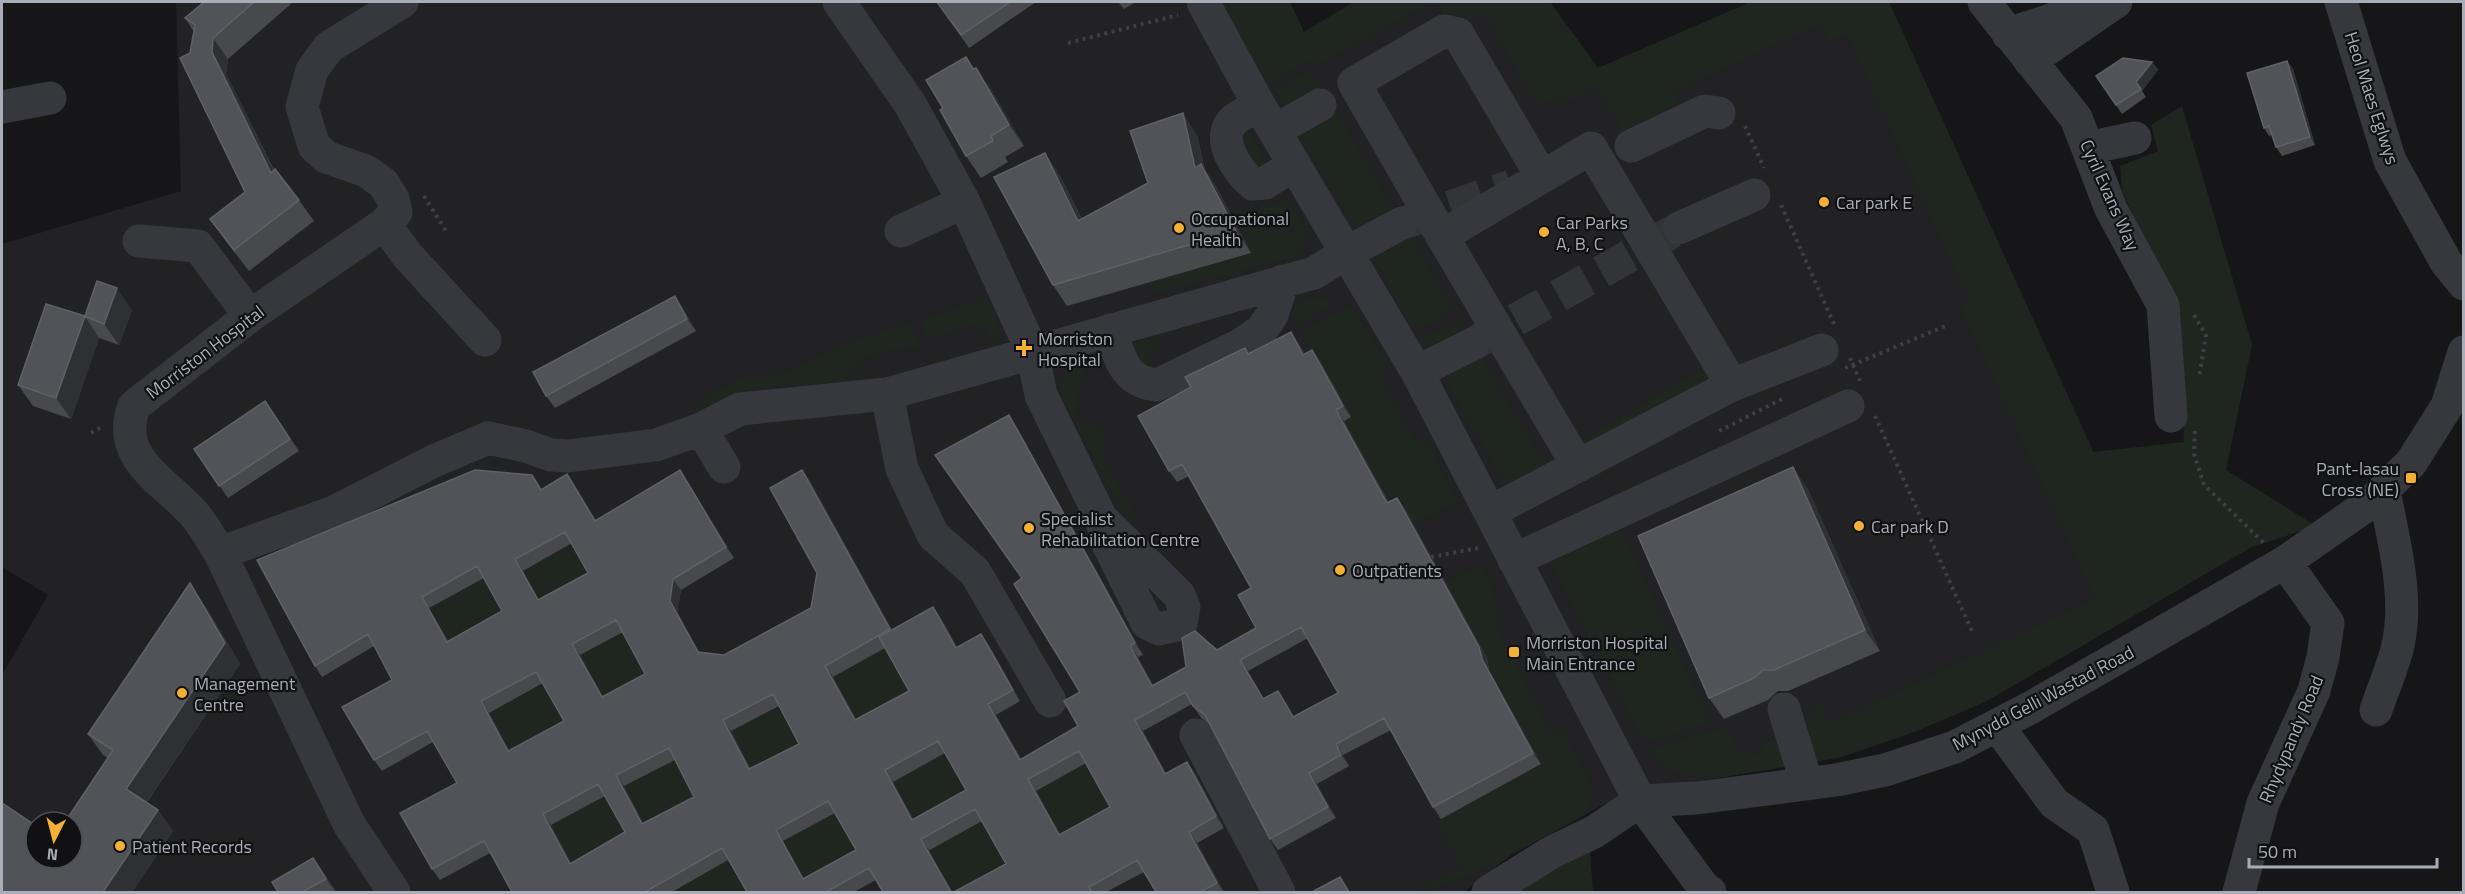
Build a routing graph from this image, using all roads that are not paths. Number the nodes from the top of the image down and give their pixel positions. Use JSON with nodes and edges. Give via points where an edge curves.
{"nodes":[{"id":1,"x":402,"y":2,"type":"edge"},
{"id":2,"x":839,"y":2,"type":"edge"},
{"id":3,"x":1984,"y":2,"type":"edge"},
{"id":4,"x":2081,"y":2,"type":"edge"},
{"id":5,"x":2116,"y":2,"type":"edge"},
{"id":6,"x":2341,"y":2,"type":"edge"},
{"id":7,"x":1205,"y":5,"type":"edge"},
{"id":8,"x":362,"y":12,"type":"edge"},
{"id":9,"x":2008,"y":34,"type":"junction"},
{"id":10,"x":2030,"y":61,"type":"junction"},
{"id":11,"x":50,"y":98,"type":"dead end"},
{"id":12,"x":1320,"y":105,"type":"dead end"},
{"id":13,"x":2,"y":107,"type":"edge"},
{"id":14,"x":1731,"y":117,"type":"road end"},
{"id":15,"x":1266,"y":118,"type":"junction"},
{"id":16,"x":2135,"y":138,"type":"dead end"},
{"id":17,"x":1631,"y":146,"type":"dead end"},
{"id":18,"x":2088,"y":148,"type":"junction"},
{"id":19,"x":1294,"y":165,"type":"junction"},
{"id":20,"x":1542,"y":177,"type":"junction"},
{"id":21,"x":1765,"y":188,"type":"road end"},
{"id":22,"x":964,"y":202,"type":"junction"},
{"id":23,"x":1402,"y":223,"type":"tunnel mouth"},
{"id":24,"x":384,"y":225,"type":"junction"},
{"id":25,"x":1679,"y":228,"type":"tunnel mouth"},
{"id":26,"x":901,"y":231,"type":"dead end"},
{"id":27,"x":1442,"y":236,"type":"junction"},
{"id":28,"x":139,"y":241,"type":"dead end"},
{"id":29,"x":1346,"y":253,"type":"junction"},
{"id":30,"x":1283,"y":281,"type":"junction"},
{"id":31,"x":2463,"y":284,"type":"edge"},
{"id":32,"x":250,"y":316,"type":"junction"},
{"id":33,"x":1110,"y":330,"type":"junction"},
{"id":34,"x":485,"y":340,"type":"dead end"},
{"id":35,"x":1473,"y":344,"type":"tunnel mouth"},
{"id":36,"x":1836,"y":345,"type":"road end"},
{"id":37,"x":1032,"y":351,"type":"junction"},
{"id":38,"x":2463,"y":352,"type":"edge"},
{"id":39,"x":1417,"y":372,"type":"junction"},
{"id":40,"x":1732,"y":385,"type":"junction"},
{"id":41,"x":887,"y":393,"type":"junction"},
{"id":42,"x":1861,"y":400,"type":"road end"},
{"id":43,"x":2183,"y":418,"type":"road end"},
{"id":44,"x":701,"y":429,"type":"junction"},
{"id":45,"x":1578,"y":466,"type":"junction"},
{"id":46,"x":724,"y":468,"type":"dead end"},
{"id":47,"x":2384,"y":490,"type":"junction"},
{"id":48,"x":1490,"y":512,"type":"junction"},
{"id":49,"x":1101,"y":518,"type":"dead end"},
{"id":50,"x":220,"y":553,"type":"junction"},
{"id":51,"x":1514,"y":560,"type":"junction"},
{"id":52,"x":2285,"y":562,"type":"junction"},
{"id":53,"x":1050,"y":701,"type":"dead end"},
{"id":54,"x":1784,"y":709,"type":"dead end"},
{"id":55,"x":2376,"y":710,"type":"dead end"},
{"id":56,"x":1997,"y":725,"type":"junction"},
{"id":57,"x":1196,"y":735,"type":"dead end"},
{"id":58,"x":1807,"y":784,"type":"junction"},
{"id":59,"x":1640,"y":801,"type":"junction"},
{"id":60,"x":394,"y":892,"type":"edge"},
{"id":61,"x":1278,"y":892,"type":"edge"},
{"id":62,"x":1488,"y":892,"type":"edge"},
{"id":63,"x":1710,"y":892,"type":"edge"},
{"id":64,"x":2113,"y":892,"type":"edge"},
{"id":65,"x":2239,"y":892,"type":"edge"}],
"edges":[{"from":1,"to":8,"type":"street"},
{"from":2,"to":22,"type":"street","via":[[910,104]]},
{"from":3,"to":9,"type":"street","name":"Cyril Evans Way"},
{"from":4,"to":9,"type":"street","via":[[2055,19]]},
{"from":5,"to":10,"type":"street"},
{"from":6,"to":31,"type":"street","name":"Heol Maes Eglwys","via":[[2390,161],[2446,262]]},
{"from":7,"to":15,"type":"street"},
{"from":8,"to":24,"type":"street","via":[[312,69],[302,107],[314,146],[326,158],[366,171],[383,183],[396,212]]},
{"from":9,"to":10,"type":"street","name":"Cyril Evans Way"},
{"from":10,"to":18,"type":"street","name":"Cyril Evans Way","via":[[2076,118]]},
{"from":11,"to":13,"type":"street"},
{"from":12,"to":15,"type":"street"},
{"from":14,"to":17,"type":"street","via":[[1705,111]]},
{"from":15,"to":19,"type":"street"},
{"from":15,"to":19,"type":"street","via":[[1233,121],[1227,136],[1230,154],[1243,176],[1253,184],[1265,183]]},
{"from":16,"to":18,"type":"street"},
{"from":18,"to":43,"type":"street","name":"Cyril Evans Way","via":[[2111,209],[2163,305]]},
{"from":19,"to":29,"type":"street"},
{"from":20,"to":27,"type":"street"},
{"from":20,"to":27,"type":"street","via":[[1458,34],[1444,31],[1354,83]]},
{"from":20,"to":40,"type":"street","via":[[1591,148]]},
{"from":21,"to":25,"type":"street"},
{"from":22,"to":26,"type":"street"},
{"from":22,"to":37,"type":"street"},
{"from":23,"to":29,"type":"street"},
{"from":24,"to":32,"type":"street","name":"Morriston Hospital"},
{"from":24,"to":34,"type":"street"},
{"from":27,"to":45,"type":"street"},
{"from":28,"to":32,"type":"street","via":[[198,246]]},
{"from":29,"to":30,"type":"street","via":[[1314,273]]},
{"from":29,"to":39,"type":"street"},
{"from":30,"to":33,"type":"street"},
{"from":30,"to":33,"type":"street","via":[[1272,315],[1261,331],[1157,386],[1133,378],[1121,361]]},
{"from":32,"to":50,"type":"street","name":"Morriston Hospital","via":[[134,406],[129,420],[131,446],[138,460],[195,516]]},
{"from":33,"to":37,"type":"street"},
{"from":35,"to":39,"type":"street"},
{"from":36,"to":40,"type":"street"},
{"from":37,"to":41,"type":"street"},
{"from":37,"to":49,"type":"street","via":[[1041,395]]},
{"from":38,"to":47,"type":"street","name":"Mynydd Gelli Wastad Road","via":[[2447,406],[2411,464]]},
{"from":39,"to":48,"type":"street"},
{"from":40,"to":45,"type":"street"},
{"from":41,"to":44,"type":"street","via":[[740,409]]},
{"from":41,"to":53,"type":"street","via":[[902,469],[933,535],[975,572]]},
{"from":42,"to":51,"type":"street"},
{"from":44,"to":46,"type":"street"},
{"from":44,"to":50,"type":"street","via":[[656,445],[568,456],[488,438],[334,512]]},
{"from":45,"to":48,"type":"street"},
{"from":47,"to":52,"type":"street","name":"Mynydd Gelli Wastad Road"},
{"from":47,"to":55,"type":"street","via":[[2401,605],[2398,644]]},
{"from":48,"to":51,"type":"street"},
{"from":50,"to":60,"type":"street","name":"Morriston Hospital","via":[[349,824]]},
{"from":51,"to":59,"type":"street"},
{"from":52,"to":56,"type":"street","name":"Mynydd Gelli Wastad Road"},
{"from":52,"to":65,"type":"street","name":"Rhydypandy Road","via":[[2328,623],[2314,691],[2263,803]]},
{"from":54,"to":58,"type":"street"},
{"from":56,"to":58,"type":"street","name":"Mynydd Gelli Wastad Road","via":[[1955,747],[1886,770]]},
{"from":56,"to":64,"type":"street","via":[[2055,803],[2093,830]]},
{"from":57,"to":61,"type":"street"},
{"from":58,"to":59,"type":"street","name":"Mynydd Gelli Wastad Road"},
{"from":59,"to":62,"type":"street"},
{"from":59,"to":63,"type":"street"}]}
